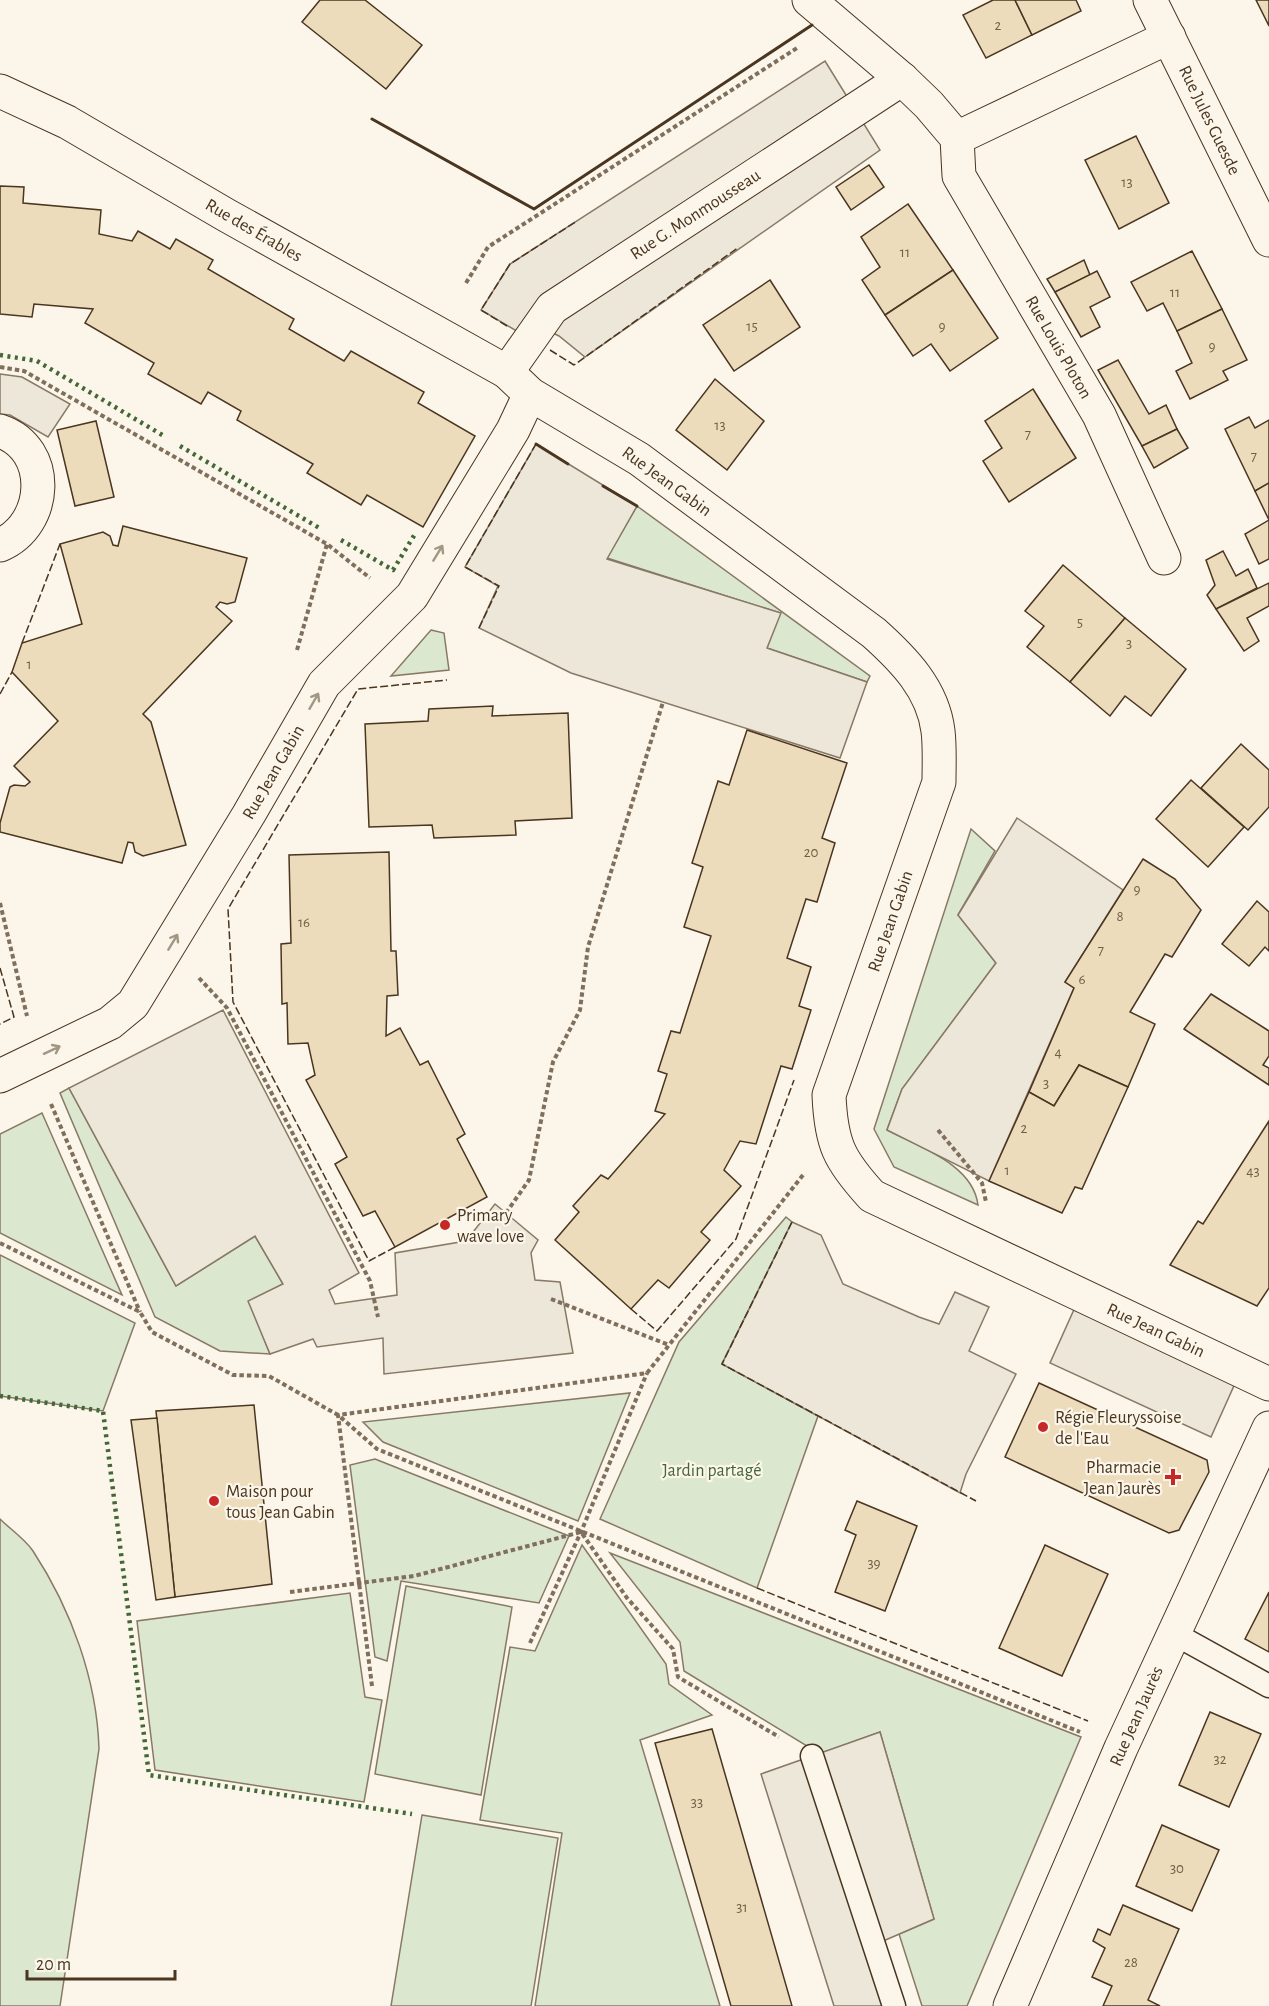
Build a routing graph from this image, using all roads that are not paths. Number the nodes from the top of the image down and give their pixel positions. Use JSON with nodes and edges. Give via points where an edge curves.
{"nodes":[{"id":1,"x":809,"y":0,"type":"edge"},
{"id":2,"x":1150,"y":0,"type":"edge"},
{"id":3,"x":1169,"y":37,"type":"junction"},
{"id":4,"x":902,"y":79,"type":"junction"},
{"id":5,"x":0,"y":91,"type":"edge"},
{"id":6,"x":957,"y":138,"type":"junction"},
{"id":7,"x":1269,"y":240,"type":"edge"},
{"id":8,"x":507,"y":372,"type":"junction"},
{"id":9,"x":531,"y":394,"type":"junction"},
{"id":10,"x":0,"y":431,"type":"edge"},
{"id":11,"x":0,"y":545,"type":"edge"},
{"id":12,"x":1164,"y":558,"type":"dead end"},
{"id":13,"x":0,"y":1076,"type":"edge"},
{"id":14,"x":1269,"y":1384,"type":"edge"},
{"id":15,"x":1269,"y":1428,"type":"edge"},
{"id":16,"x":1173,"y":1633,"type":"junction"},
{"id":17,"x":1269,"y":1686,"type":"edge"},
{"id":18,"x":812,"y":1756,"type":"road end"},
{"id":19,"x":894,"y":2006,"type":"edge"},
{"id":20,"x":1010,"y":2006,"type":"edge"}],
"edges":[{"from":1,"to":4,"type":"street"},
{"from":2,"to":3,"type":"street","name":"Rue Jules Guesde"},
{"from":3,"to":6,"type":"street"},
{"from":3,"to":7,"type":"street","name":"Rue Jules Guesde"},
{"from":4,"to":6,"type":"street"},
{"from":4,"to":8,"type":"street","name":"Rue G. Monmousseau","via":[[552,308]]},
{"from":5,"to":8,"type":"street","name":"Rue des Érables","via":[[67,122]]},
{"from":6,"to":12,"type":"street","name":"Rue Louis Ploton","via":[[959,176],[1099,415]]},
{"from":8,"to":9,"type":"street","name":"Rue Jean Gabin"},
{"from":13,"to":9,"type":"street","name":"Rue Jean Gabin","one_way":true,"via":[[110,1023],[133,1004],[324,684],[412,596]]},
{"from":9,"to":14,"type":"street","name":"Rue Jean Gabin","via":[[639,459],[874,633],[906,662],[933,710],[938,730],[939,782],[829,1095],[830,1126],[847,1168],[872,1196]]},
{"from":10,"to":11,"type":"street","via":[[23,447],[35,465],[39,486],[36,507],[26,526]]},
{"from":15,"to":16,"type":"street","name":"Rue Jean Jaurès"},
{"from":16,"to":17,"type":"lane"},
{"from":16,"to":20,"type":"street","name":"Rue Jean Jaurès"},
{"from":18,"to":19,"type":"lane"}]}
